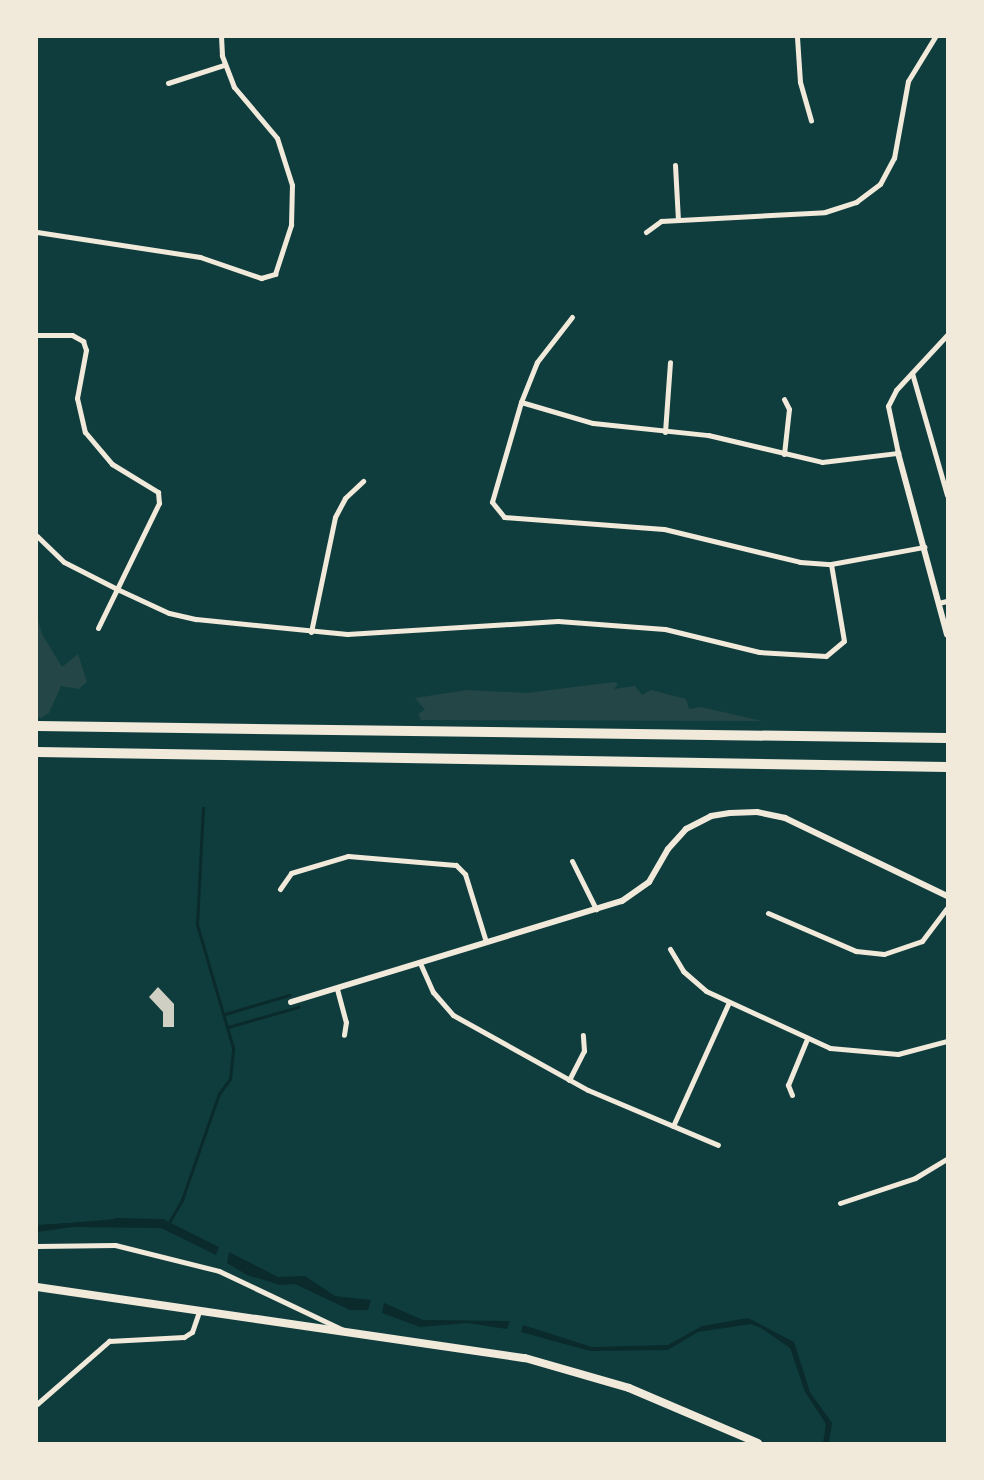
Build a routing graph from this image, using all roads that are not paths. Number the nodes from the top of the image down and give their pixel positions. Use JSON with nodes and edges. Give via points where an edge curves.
{"nodes":[{"id":1,"x":221,"y":37,"type":"edge"},
{"id":2,"x":797,"y":37,"type":"edge"},
{"id":3,"x":935,"y":37,"type":"edge"},
{"id":4,"x":224,"y":65,"type":"junction"},
{"id":5,"x":168,"y":83,"type":"dead end"},
{"id":6,"x":811,"y":120,"type":"dead end"},
{"id":7,"x":675,"y":165,"type":"dead end"},
{"id":8,"x":678,"y":220,"type":"junction"},
{"id":9,"x":37,"y":232,"type":"edge"},
{"id":10,"x":646,"y":232,"type":"dead end"},
{"id":11,"x":572,"y":317,"type":"dead end"},
{"id":12,"x":37,"y":335,"type":"edge"},
{"id":13,"x":947,"y":335,"type":"edge"},
{"id":14,"x":670,"y":362,"type":"dead end"},
{"id":15,"x":912,"y":373,"type":"junction"},
{"id":16,"x":784,"y":399,"type":"dead end"},
{"id":17,"x":521,"y":401,"type":"junction"},
{"id":18,"x":665,"y":432,"type":"junction"},
{"id":19,"x":898,"y":453,"type":"junction"},
{"id":20,"x":784,"y":454,"type":"junction"},
{"id":21,"x":363,"y":481,"type":"dead end"},
{"id":22,"x":947,"y":495,"type":"edge"},
{"id":23,"x":37,"y":536,"type":"edge"},
{"id":24,"x":924,"y":548,"type":"junction"},
{"id":25,"x":831,"y":564,"type":"junction"},
{"id":26,"x":117,"y":589,"type":"junction"},
{"id":27,"x":947,"y":601,"type":"edge"},
{"id":28,"x":938,"y":603,"type":"junction"},
{"id":29,"x":97,"y":628,"type":"dead end"},
{"id":30,"x":311,"y":632,"type":"junction"},
{"id":31,"x":947,"y":635,"type":"edge"},
{"id":32,"x":37,"y":726,"type":"edge"},
{"id":33,"x":947,"y":738,"type":"edge"},
{"id":34,"x":37,"y":752,"type":"edge"},
{"id":35,"x":947,"y":767,"type":"edge"},
{"id":36,"x":572,"y":861,"type":"dead end"},
{"id":37,"x":280,"y":889,"type":"dead end"},
{"id":38,"x":947,"y":896,"type":"edge"},
{"id":39,"x":947,"y":908,"type":"edge"},
{"id":40,"x":596,"y":909,"type":"junction"},
{"id":41,"x":768,"y":913,"type":"dead end"},
{"id":42,"x":486,"y":942,"type":"junction"},
{"id":43,"x":670,"y":949,"type":"dead end"},
{"id":44,"x":420,"y":963,"type":"junction"},
{"id":45,"x":337,"y":989,"type":"junction"},
{"id":46,"x":291,"y":1002,"type":"dead end"},
{"id":47,"x":728,"y":1004,"type":"junction"},
{"id":48,"x":344,"y":1035,"type":"dead end"},
{"id":49,"x":583,"y":1035,"type":"dead end"},
{"id":50,"x":807,"y":1039,"type":"junction"},
{"id":51,"x":947,"y":1041,"type":"edge"},
{"id":52,"x":569,"y":1080,"type":"junction"},
{"id":53,"x":792,"y":1095,"type":"dead end"},
{"id":54,"x":673,"y":1126,"type":"junction"},
{"id":55,"x":718,"y":1145,"type":"dead end"},
{"id":56,"x":947,"y":1159,"type":"edge"},
{"id":57,"x":840,"y":1203,"type":"dead end"},
{"id":58,"x":37,"y":1246,"type":"edge"},
{"id":59,"x":37,"y":1287,"type":"edge"},
{"id":60,"x":199,"y":1312,"type":"junction"},
{"id":61,"x":349,"y":1332,"type":"junction"},
{"id":62,"x":37,"y":1404,"type":"edge"},
{"id":63,"x":758,"y":1443,"type":"edge"}],
"edges":[{"from":1,"to":4,"type":"street"},
{"from":2,"to":6,"type":"street","via":[[800,82]]},
{"from":3,"to":8,"type":"street","via":[[908,80],[894,158],[880,184],[856,202],[825,212]]},
{"from":4,"to":5,"type":"street"},
{"from":4,"to":9,"type":"street","via":[[234,87],[277,138],[292,185],[291,225],[275,274],[261,278],[200,257]]},
{"from":7,"to":8,"type":"street"},
{"from":8,"to":10,"type":"street","via":[[661,221]]},
{"from":11,"to":17,"type":"street","via":[[537,362]]},
{"from":12,"to":26,"type":"street","via":[[72,335],[83,341],[86,350],[77,398],[85,432],[111,464],[158,492],[159,503]]},
{"from":13,"to":15,"type":"street"},
{"from":14,"to":18,"type":"street"},
{"from":15,"to":19,"type":"street","via":[[888,406]]},
{"from":15,"to":22,"type":"street"},
{"from":16,"to":20,"type":"street","via":[[789,409]]},
{"from":17,"to":18,"type":"street","via":[[593,423]]},
{"from":17,"to":25,"type":"street","via":[[492,502],[504,517],[664,529],[800,562]]},
{"from":18,"to":20,"type":"street","via":[[708,435]]},
{"from":19,"to":20,"type":"street","via":[[830,463]]},
{"from":19,"to":24,"type":"street"},
{"from":21,"to":30,"type":"street","via":[[345,498],[335,517]]},
{"from":23,"to":26,"type":"street","via":[[64,562]]},
{"from":24,"to":25,"type":"street"},
{"from":24,"to":28,"type":"street"},
{"from":25,"to":30,"type":"street","via":[[844,641],[826,656],[760,652],[665,629],[558,621],[347,634]]},
{"from":26,"to":29,"type":"street"},
{"from":26,"to":30,"type":"street","via":[[169,614]]},
{"from":27,"to":28,"type":"street"},
{"from":28,"to":31,"type":"street"},
{"from":32,"to":33,"type":"highway"},
{"from":34,"to":35,"type":"highway"},
{"from":36,"to":40,"type":"street"},
{"from":37,"to":42,"type":"street","via":[[290,873],[348,856],[456,865],[465,874]]},
{"from":38,"to":40,"type":"street","via":[[785,818],[748,812],[711,816],[694,824],[673,842],[643,888]]},
{"from":39,"to":41,"type":"street","via":[[922,941],[884,954],[856,951]]},
{"from":40,"to":42,"type":"street"},
{"from":42,"to":44,"type":"street"},
{"from":43,"to":47,"type":"street","via":[[695,983]]},
{"from":44,"to":45,"type":"street"},
{"from":44,"to":52,"type":"street","via":[[433,992],[453,1015]]},
{"from":45,"to":46,"type":"street"},
{"from":45,"to":48,"type":"street","via":[[346,1022]]},
{"from":47,"to":50,"type":"street"},
{"from":47,"to":54,"type":"street"},
{"from":49,"to":52,"type":"street","via":[[584,1051]]},
{"from":50,"to":51,"type":"street","via":[[872,1054],[922,1051]]},
{"from":50,"to":53,"type":"street","via":[[788,1085]]},
{"from":52,"to":54,"type":"street"},
{"from":54,"to":55,"type":"street"},
{"from":56,"to":57,"type":"street","via":[[915,1178]]},
{"from":58,"to":61,"type":"street","via":[[115,1245],[219,1271]]},
{"from":59,"to":60,"type":"main road"},
{"from":60,"to":61,"type":"main road"},
{"from":60,"to":62,"type":"street","via":[[192,1332],[184,1337],[108,1341]]},
{"from":61,"to":63,"type":"main road","via":[[525,1358],[629,1388]]}]}
